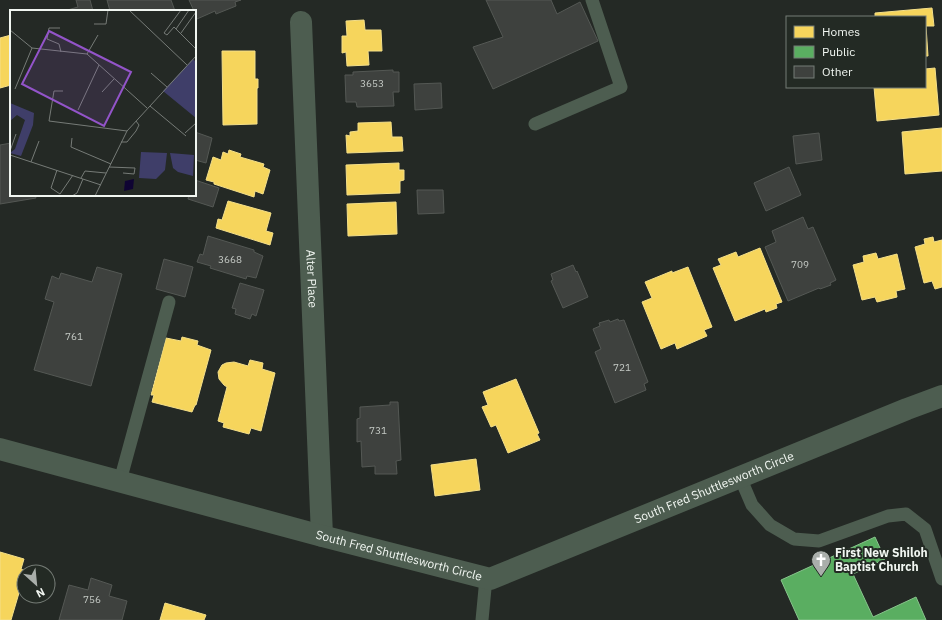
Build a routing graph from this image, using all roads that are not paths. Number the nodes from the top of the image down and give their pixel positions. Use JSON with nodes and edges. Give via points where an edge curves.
{"nodes":[{"id":1,"x":592,"y":0,"type":"edge"},
{"id":2,"x":301,"y":22,"type":"dead end"},
{"id":3,"x":535,"y":124,"type":"dead end"},
{"id":4,"x":169,"y":302,"type":"dead end"},
{"id":5,"x":942,"y":396,"type":"edge"},
{"id":6,"x":0,"y":449,"type":"edge"},
{"id":7,"x":740,"y":477,"type":"junction"},
{"id":8,"x":120,"y":481,"type":"junction"},
{"id":9,"x":322,"y":536,"type":"junction"},
{"id":10,"x":486,"y":578,"type":"junction"},
{"id":11,"x":942,"y":579,"type":"edge"},
{"id":12,"x":482,"y":620,"type":"edge"}],
"edges":[{"from":1,"to":3,"type":"lane","via":[[621,87]]},
{"from":2,"to":9,"type":"street","name":"Alter Place"},
{"from":4,"to":8,"type":"lane"},
{"from":5,"to":7,"type":"street","name":"South Fred Shuttlesworth Circle"},
{"from":6,"to":8,"type":"street","name":"South Fred Shuttlesworth Circle"},
{"from":7,"to":10,"type":"street","name":"South Fred Shuttlesworth Circle","via":[[490,579]]},
{"from":7,"to":11,"type":"lane","via":[[752,505],[770,525],[794,539],[819,541],[888,516],[906,514],[925,529]]},
{"from":8,"to":9,"type":"street","name":"South Fred Shuttlesworth Circle"},
{"from":9,"to":10,"type":"street","name":"South Fred Shuttlesworth Circle"},
{"from":10,"to":12,"type":"lane"}]}
